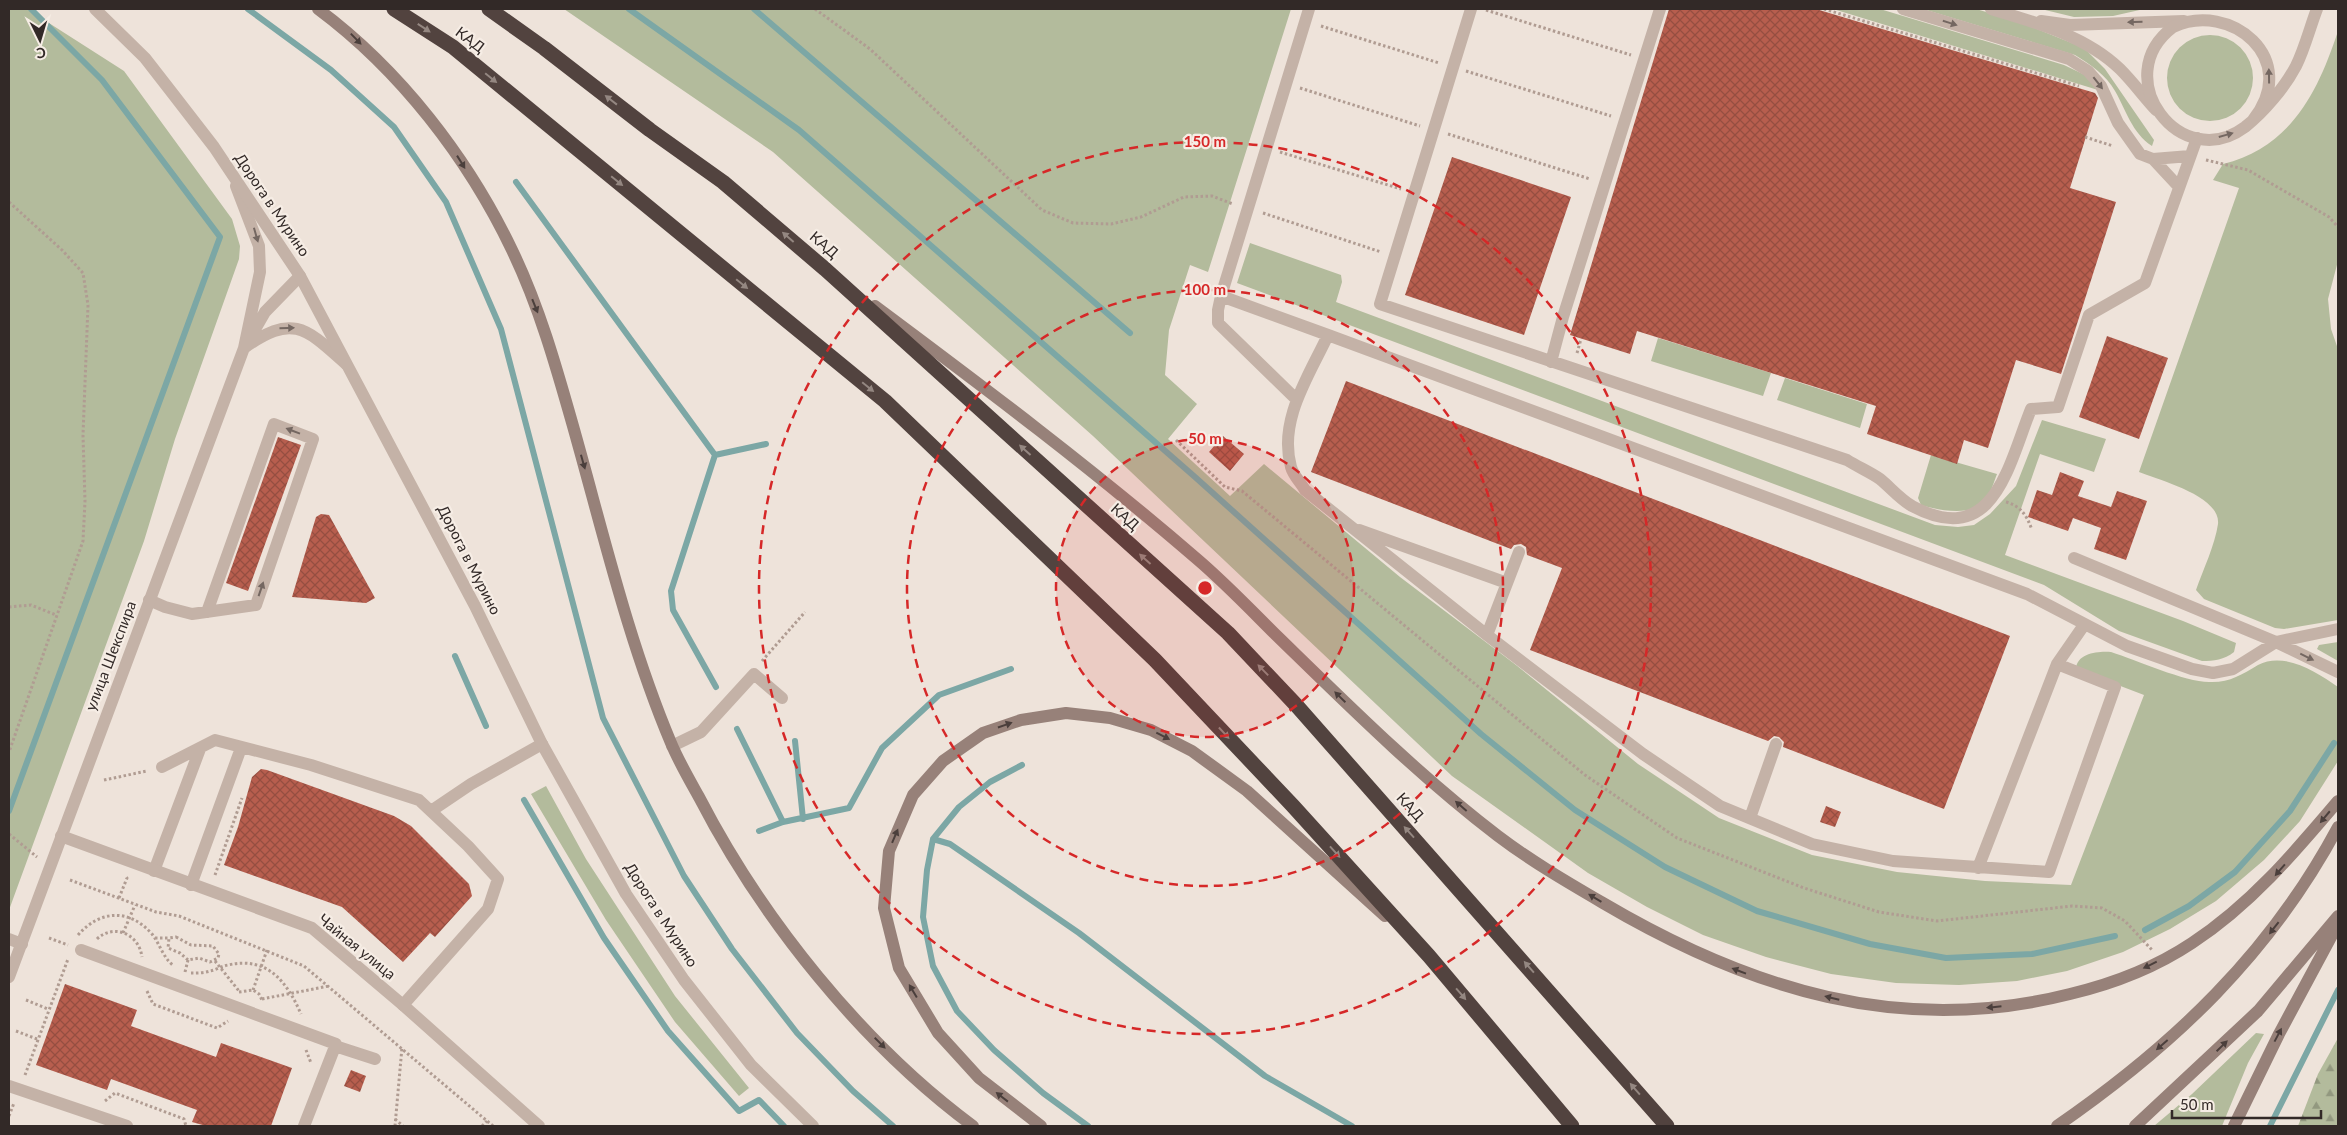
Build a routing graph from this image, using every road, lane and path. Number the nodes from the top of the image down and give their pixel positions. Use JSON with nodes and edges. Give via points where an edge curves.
{"nodes":[{"id":1,"x":95,"y":9,"type":"edge"},
{"id":2,"x":318,"y":9,"type":"edge"},
{"id":3,"x":394,"y":9,"type":"edge"},
{"id":4,"x":489,"y":9,"type":"edge"},
{"id":5,"x":815,"y":9,"type":"edge"},
{"id":6,"x":1309,"y":9,"type":"edge"},
{"id":7,"x":1472,"y":9,"type":"edge"},
{"id":8,"x":1481,"y":9,"type":"edge"},
{"id":9,"x":1660,"y":9,"type":"edge"},
{"id":10,"x":1824,"y":9,"type":"edge"},
{"id":11,"x":1903,"y":9,"type":"edge"},
{"id":12,"x":1990,"y":9,"type":"edge"},
{"id":13,"x":2221,"y":9,"type":"edge"},
{"id":14,"x":2317,"y":9,"type":"edge"},
{"id":15,"x":1838,"y":11,"type":"edge"},
{"id":16,"x":2208,"y":16,"type":"junction"},
{"id":17,"x":2019,"y":17,"type":"junction"},
{"id":18,"x":2184,"y":21,"type":"junction"},
{"id":19,"x":1644,"y":59,"type":"junction"},
{"id":20,"x":2105,"y":94,"type":"junction"},
{"id":21,"x":2253,"y":120,"type":"junction"},
{"id":22,"x":2166,"y":122,"type":"junction"},
{"id":23,"x":2197,"y":138,"type":"junction"},
{"id":24,"x":1268,"y":148,"type":"junction"},
{"id":25,"x":2190,"y":156,"type":"junction"},
{"id":26,"x":2153,"y":158,"type":"junction"},
{"id":27,"x":231,"y":174,"type":"junction"},
{"id":28,"x":2179,"y":187,"type":"junction"},
{"id":29,"x":1414,"y":194,"type":"junction"},
{"id":30,"x":9,"y":202,"type":"edge"},
{"id":31,"x":1248,"y":208,"type":"junction"},
{"id":32,"x":2338,"y":227,"type":"edge"},
{"id":33,"x":1395,"y":257,"type":"junction"},
{"id":34,"x":826,"y":269,"type":"junction"},
{"id":35,"x":300,"y":276,"type":"junction"},
{"id":36,"x":1221,"y":296,"type":"junction"},
{"id":37,"x":1328,"y":335,"type":"junction"},
{"id":38,"x":244,"y":348,"type":"junction"},
{"id":39,"x":1551,"y":362,"type":"junction"},
{"id":40,"x":348,"y":366,"type":"junction"},
{"id":41,"x":1297,"y":400,"type":"junction"},
{"id":42,"x":1987,"y":506,"type":"junction"},
{"id":43,"x":1348,"y":526,"type":"junction"},
{"id":44,"x":2032,"y":530,"type":"dead end"},
{"id":45,"x":1519,"y":552,"type":"dead end"},
{"id":46,"x":2074,"y":558,"type":"dead end"},
{"id":47,"x":1507,"y":583,"type":"junction"},
{"id":48,"x":149,"y":600,"type":"junction"},
{"id":49,"x":9,"y":607,"type":"edge"},
{"id":50,"x":207,"y":612,"type":"junction"},
{"id":51,"x":805,"y":612,"type":"dead end"},
{"id":52,"x":56,"y":615,"type":"junction"},
{"id":53,"x":2084,"y":625,"type":"junction"},
{"id":54,"x":2338,"y":629,"type":"edge"},
{"id":55,"x":1486,"y":635,"type":"junction"},
{"id":56,"x":2276,"y":642,"type":"junction"},
{"id":57,"x":2057,"y":664,"type":"junction"},
{"id":58,"x":2338,"y":672,"type":"edge"},
{"id":59,"x":754,"y":674,"type":"junction"},
{"id":60,"x":782,"y":698,"type":"dead end"},
{"id":61,"x":542,"y":744,"type":"junction"},
{"id":62,"x":1776,"y":744,"type":"dead end"},
{"id":63,"x":672,"y":746,"type":"junction"},
{"id":64,"x":241,"y":748,"type":"junction"},
{"id":65,"x":200,"y":749,"type":"junction"},
{"id":66,"x":9,"y":752,"type":"edge"},
{"id":67,"x":162,"y":768,"type":"joint"},
{"id":68,"x":104,"y":780,"type":"dead end"},
{"id":69,"x":242,"y":798,"type":"dead end"},
{"id":70,"x":2338,"y":801,"type":"edge"},
{"id":71,"x":431,"y":811,"type":"junction"},
{"id":72,"x":1750,"y":818,"type":"junction"},
{"id":73,"x":2338,"y":828,"type":"edge"},
{"id":74,"x":9,"y":834,"type":"edge"},
{"id":75,"x":61,"y":836,"type":"junction"},
{"id":76,"x":50,"y":867,"type":"junction"},
{"id":77,"x":1978,"y":868,"type":"junction"},
{"id":78,"x":154,"y":871,"type":"junction"},
{"id":79,"x":214,"y":878,"type":"dead end"},
{"id":80,"x":70,"y":880,"type":"dead end"},
{"id":81,"x":191,"y":885,"type":"junction"},
{"id":82,"x":135,"y":905,"type":"junction"},
{"id":83,"x":2338,"y":916,"type":"edge"},
{"id":84,"x":130,"y":917,"type":"junction"},
{"id":85,"x":2338,"y":924,"type":"edge"},
{"id":86,"x":123,"y":933,"type":"dead end"},
{"id":87,"x":155,"y":938,"type":"junction"},
{"id":88,"x":169,"y":938,"type":"junction"},
{"id":89,"x":9,"y":939,"type":"edge"},
{"id":90,"x":22,"y":944,"type":"junction"},
{"id":91,"x":267,"y":950,"type":"junction"},
{"id":92,"x":74,"y":951,"type":"junction"},
{"id":93,"x":1430,"y":956,"type":"junction"},
{"id":94,"x":188,"y":960,"type":"junction"},
{"id":95,"x":214,"y":961,"type":"junction"},
{"id":96,"x":261,"y":967,"type":"junction"},
{"id":97,"x":220,"y":968,"type":"junction"},
{"id":98,"x":184,"y":972,"type":"junction"},
{"id":99,"x":9,"y":977,"type":"edge"},
{"id":100,"x":329,"y":986,"type":"junction"},
{"id":101,"x":146,"y":988,"type":"dead end"},
{"id":102,"x":253,"y":990,"type":"dead end"},
{"id":103,"x":239,"y":991,"type":"dead end"},
{"id":104,"x":291,"y":992,"type":"junction"},
{"id":105,"x":262,"y":999,"type":"dead end"},
{"id":106,"x":26,"y":1000,"type":"dead end"},
{"id":107,"x":403,"y":1005,"type":"junction"},
{"id":108,"x":48,"y":1009,"type":"junction"},
{"id":109,"x":234,"y":1020,"type":"dead end"},
{"id":110,"x":16,"y":1031,"type":"dead end"},
{"id":111,"x":305,"y":1032,"type":"junction"},
{"id":112,"x":38,"y":1039,"type":"junction"},
{"id":113,"x":302,"y":1046,"type":"dead end"},
{"id":114,"x":335,"y":1046,"type":"junction"},
{"id":115,"x":402,"y":1047,"type":"junction"},
{"id":116,"x":375,"y":1059,"type":"dead end"},
{"id":117,"x":311,"y":1068,"type":"dead end"},
{"id":118,"x":32,"y":1080,"type":"dead end"},
{"id":119,"x":9,"y":1086,"type":"edge"},
{"id":120,"x":15,"y":1100,"type":"dead end"},
{"id":121,"x":97,"y":1102,"type":"dead end"},
{"id":122,"x":9,"y":1116,"type":"edge"},
{"id":123,"x":395,"y":1119,"type":"junction"},
{"id":124,"x":487,"y":1121,"type":"junction"},
{"id":125,"x":100,"y":1122,"type":"edge"},
{"id":126,"x":127,"y":1126,"type":"edge"},
{"id":127,"x":186,"y":1126,"type":"edge"},
{"id":128,"x":304,"y":1126,"type":"edge"},
{"id":129,"x":395,"y":1126,"type":"edge"},
{"id":130,"x":403,"y":1126,"type":"edge"},
{"id":131,"x":482,"y":1126,"type":"edge"},
{"id":132,"x":493,"y":1126,"type":"edge"},
{"id":133,"x":539,"y":1126,"type":"edge"},
{"id":134,"x":813,"y":1126,"type":"edge"},
{"id":135,"x":974,"y":1126,"type":"edge"},
{"id":136,"x":1041,"y":1126,"type":"edge"},
{"id":137,"x":1572,"y":1126,"type":"edge"},
{"id":138,"x":1667,"y":1126,"type":"edge"},
{"id":139,"x":2057,"y":1126,"type":"edge"},
{"id":140,"x":2135,"y":1126,"type":"edge"},
{"id":141,"x":2234,"y":1126,"type":"edge"}],
"edges":[{"from":1,"to":27,"type":"street","name":"Дорога в Мурино","via":[[145,58]]},
{"from":2,"to":63,"type":"main road","one_way":true,"via":[[351,33],[449,142],[512,250],[553,356],[634,645]]},
{"from":3,"to":93,"type":"highway","name":"КАД","one_way":true,"via":[[454,47],[885,401],[1155,660]]},
{"from":34,"to":4,"type":"highway","name":"КАД","one_way":true,"via":[[723,182]]},
{"from":5,"to":31,"type":"path","via":[[870,48],[1042,210],[1073,223],[1111,224],[1141,217],[1184,197],[1212,196]]},
{"from":6,"to":24,"type":"street"},
{"from":7,"to":29,"type":"street"},
{"from":8,"to":19,"type":"path"},
{"from":9,"to":19,"type":"street"},
{"from":10,"to":15,"type":"path"},
{"from":11,"to":20,"type":"street","one_way":true,"via":[[2069,59],[2088,71]]},
{"from":12,"to":17,"type":"street"},
{"from":13,"to":16,"type":"street"},
{"from":14,"to":21,"type":"street","via":[[2296,66]]},
{"from":15,"to":20,"type":"path"},
{"from":16,"to":18,"type":"street"},
{"from":21,"to":16,"type":"street","one_way":true,"via":[[2266,100],[2269,88],[2265,53],[2252,33],[2242,26],[2232,20]]},
{"from":18,"to":17,"type":"street","one_way":true,"via":[[2070,25]]},
{"from":17,"to":22,"type":"street","via":[[2088,44],[2119,69]]},
{"from":18,"to":22,"type":"street","via":[[2174,26],[2157,44],[2148,66],[2148,90]]},
{"from":19,"to":39,"type":"street"},
{"from":20,"to":26,"type":"street","via":[[2118,123],[2140,154]]},
{"from":23,"to":21,"type":"street","one_way":true,"via":[[2233,134]]},
{"from":22,"to":23,"type":"street"},
{"from":23,"to":25,"type":"street"},
{"from":24,"to":29,"type":"path"},
{"from":24,"to":31,"type":"street"},
{"from":25,"to":26,"type":"street"},
{"from":25,"to":28,"type":"street"},
{"from":25,"to":32,"type":"path","via":[[2248,170],[2329,217]]},
{"from":26,"to":28,"type":"street"},
{"from":27,"to":35,"type":"street","name":"Дорога в Мурино"},
{"from":27,"to":38,"type":"street","one_way":true,"via":[[259,246],[260,272]]},
{"from":28,"to":42,"type":"street","via":[[2145,283],[2089,315],[2058,406],[2031,409],[1999,489]]},
{"from":29,"to":33,"type":"street"},
{"from":30,"to":52,"type":"path","via":[[83,273],[88,305],[83,541]]},
{"from":31,"to":33,"type":"path"},
{"from":31,"to":36,"type":"street"},
{"from":33,"to":39,"type":"street","via":[[1380,304]]},
{"from":70,"to":34,"type":"main road","one_way":true,"via":[[2275,875],[2228,918],[2190,945],[2127,976],[2091,989],[2040,1002],[1938,1010],[1851,1002],[1737,970],[1653,932],[1498,836],[1373,728],[1200,561],[1014,410]]},
{"from":138,"to":34,"type":"highway","name":"КАД","one_way":true,"via":[[1316,728],[1228,633]]},
{"from":35,"to":38,"type":"street","via":[[265,312]]},
{"from":35,"to":40,"type":"street","name":"Дорога в Мурино"},
{"from":36,"to":37,"type":"street"},
{"from":36,"to":41,"type":"street","via":[[1218,323]]},
{"from":37,"to":41,"type":"street"},
{"from":37,"to":53,"type":"street","via":[[2027,594]]},
{"from":38,"to":40,"type":"street","one_way":true,"via":[[277,328],[297,328],[318,338]]},
{"from":38,"to":48,"type":"street","name":"улица Шекспира"},
{"from":39,"to":42,"type":"street","via":[[1847,460],[1881,480],[1912,506],[1930,514],[1952,519],[1972,516]]},
{"from":40,"to":61,"type":"street","name":"Дорога в Мурино","via":[[475,606]]},
{"from":41,"to":43,"type":"street","via":[[1287,437],[1291,468],[1305,490]]},
{"from":42,"to":44,"type":"path","via":[[1996,501],[2014,504],[2026,514]]},
{"from":43,"to":47,"type":"street"},
{"from":43,"to":55,"type":"street"},
{"from":45,"to":47,"type":"street"},
{"from":46,"to":56,"type":"street"},
{"from":47,"to":55,"type":"street"},
{"from":48,"to":50,"type":"street","via":[[192,614]]},
{"from":48,"to":75,"type":"street","name":"улица Шекспира"},
{"from":49,"to":52,"type":"path","via":[[31,605]]},
{"from":50,"to":50,"type":"street","one_way":true,"via":[[256,605],[313,439],[274,424]]},
{"from":51,"to":59,"type":"path","via":[[768,653]]},
{"from":52,"to":66,"type":"path"},
{"from":53,"to":56,"type":"street","via":[[2127,646],[2213,673],[2232,669]]},
{"from":53,"to":57,"type":"street"},
{"from":54,"to":56,"type":"street"},
{"from":55,"to":72,"type":"street","via":[[1643,754],[1720,806]]},
{"from":56,"to":58,"type":"street","one_way":true},
{"from":57,"to":77,"type":"street"},
{"from":57,"to":77,"type":"street","via":[[2115,687],[2048,872]]},
{"from":59,"to":60,"type":"street"},
{"from":59,"to":63,"type":"street","via":[[701,732]]},
{"from":61,"to":71,"type":"street"},
{"from":61,"to":134,"type":"street","name":"Дорога в Мурино","via":[[626,894],[684,980],[751,1065]]},
{"from":62,"to":72,"type":"street"},
{"from":63,"to":135,"type":"main road","one_way":true,"via":[[711,821],[751,887],[792,943],[846,1008],[904,1067]]},
{"from":64,"to":65,"type":"street","via":[[215,740]]},
{"from":64,"to":71,"type":"street","via":[[311,765],[419,800]]},
{"from":64,"to":81,"type":"street"},
{"from":65,"to":67,"type":"street"},
{"from":65,"to":78,"type":"street"},
{"from":67,"to":68,"type":"path"},
{"from":69,"to":79,"type":"path"},
{"from":71,"to":107,"type":"street","via":[[498,879],[488,909]]},
{"from":72,"to":77,"type":"street","via":[[1812,844],[1893,861]]},
{"from":73,"to":139,"type":"main road","one_way":true,"via":[[2295,900],[2244,965],[2176,1034]]},
{"from":74,"to":76,"type":"path"},
{"from":75,"to":76,"type":"street","name":"улица Шекспира"},
{"from":75,"to":78,"type":"street","name":"Чайная улица"},
{"from":76,"to":90,"type":"street","name":"улица Шекспира"},
{"from":78,"to":81,"type":"street","name":"Чайная улица"},
{"from":80,"to":82,"type":"path"},
{"from":81,"to":107,"type":"street","name":"Чайная улица","via":[[312,928]]},
{"from":82,"to":84,"type":"path"},
{"from":82,"to":91,"type":"path","via":[[179,916]]},
{"from":140,"to":83,"type":"main road","one_way":true,"via":[[2258,1011]]},
{"from":84,"to":86,"type":"path"},
{"from":84,"to":87,"type":"path"},
{"from":84,"to":92,"type":"path","via":[[115,914],[85,927],[76,936]]},
{"from":141,"to":85,"type":"main road","one_way":true,"via":[[2274,1042]]},
{"from":87,"to":88,"type":"path"},
{"from":87,"to":98,"type":"path","via":[[171,964]]},
{"from":88,"to":94,"type":"path","via":[[168,948]]},
{"from":88,"to":95,"type":"path","via":[[180,938],[191,945],[213,946],[219,954]]},
{"from":89,"to":90,"type":"street"},
{"from":90,"to":99,"type":"street","name":"улица Шекспира"},
{"from":91,"to":96,"type":"path"},
{"from":91,"to":100,"type":"path","via":[[304,966]]},
{"from":92,"to":108,"type":"path"},
{"from":92,"to":111,"type":"street"},
{"from":136,"to":93,"type":"main road","one_way":true,"via":[[979,1078],[938,1033],[899,968],[884,908],[889,851],[913,795],[943,761],[983,733],[1021,720],[1066,713],[1110,718],[1151,730],[1192,751],[1247,791]]},
{"from":93,"to":137,"type":"highway","name":"КАД","one_way":true},
{"from":94,"to":95,"type":"path"},
{"from":94,"to":98,"type":"path"},
{"from":95,"to":97,"type":"path"},
{"from":96,"to":97,"type":"path","via":[[246,963]]},
{"from":96,"to":102,"type":"path"},
{"from":96,"to":104,"type":"path","via":[[275,973]]},
{"from":97,"to":98,"type":"path","via":[[209,972]]},
{"from":97,"to":103,"type":"path"},
{"from":100,"to":104,"type":"path"},
{"from":100,"to":115,"type":"path"},
{"from":101,"to":109,"type":"path","via":[[153,1004],[217,1028]]},
{"from":104,"to":105,"type":"path"},
{"from":104,"to":111,"type":"path","via":[[304,1020]]},
{"from":106,"to":108,"type":"path"},
{"from":107,"to":133,"type":"street","name":"Чайная улица"},
{"from":108,"to":112,"type":"path"},
{"from":110,"to":112,"type":"path"},
{"from":111,"to":114,"type":"street"},
{"from":112,"to":118,"type":"path","via":[[24,1078]]},
{"from":113,"to":117,"type":"path"},
{"from":114,"to":116,"type":"street"},
{"from":114,"to":128,"type":"street"},
{"from":115,"to":123,"type":"path"},
{"from":115,"to":124,"type":"path"},
{"from":119,"to":125,"type":"street"},
{"from":120,"to":122,"type":"path"},
{"from":121,"to":127,"type":"path","via":[[104,1102],[115,1093],[184,1119]]},
{"from":123,"to":129,"type":"path"},
{"from":123,"to":130,"type":"path"},
{"from":124,"to":131,"type":"path"},
{"from":124,"to":132,"type":"path"},
{"from":125,"to":126,"type":"street"}]}
